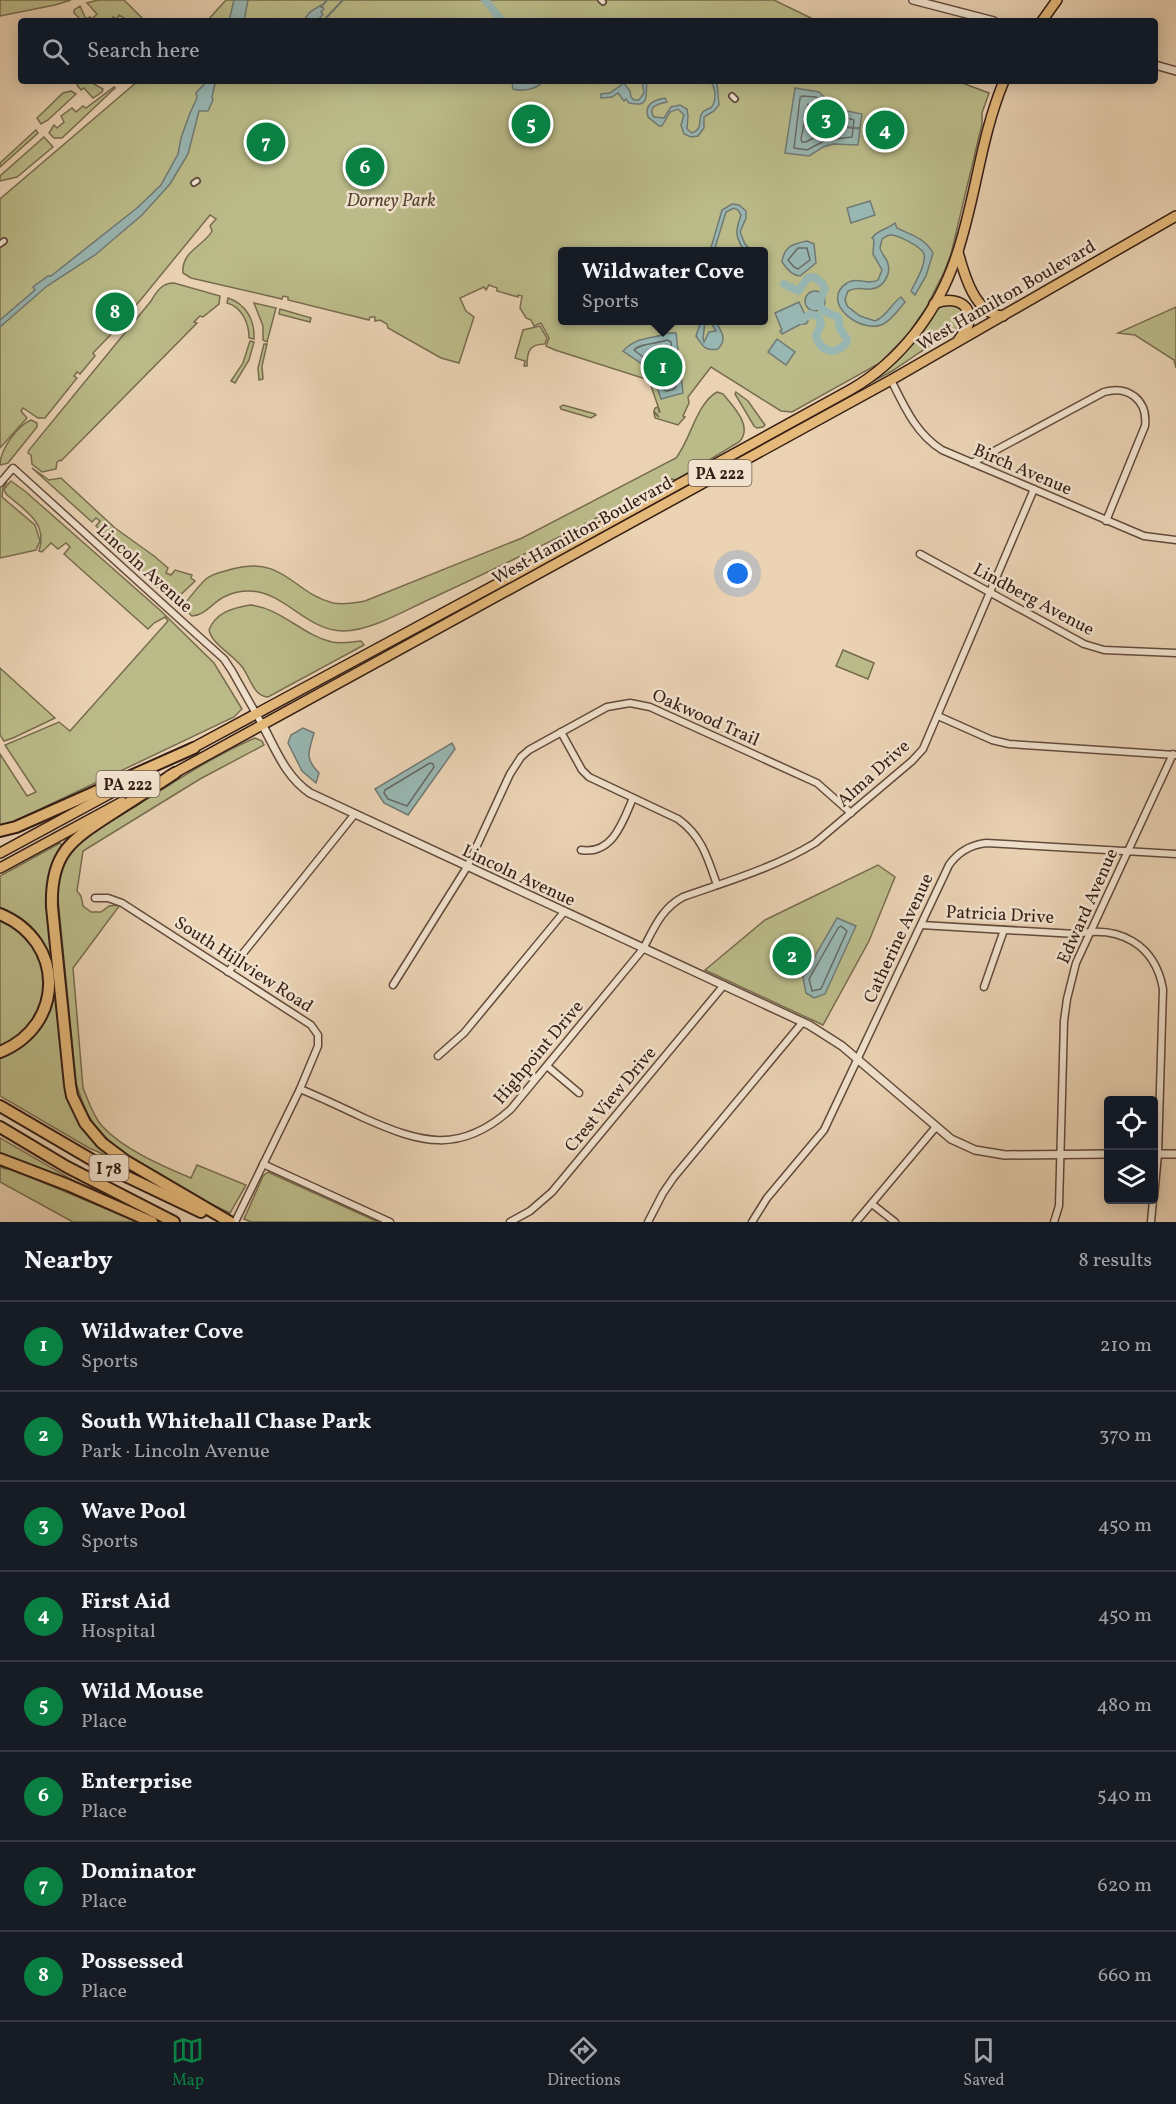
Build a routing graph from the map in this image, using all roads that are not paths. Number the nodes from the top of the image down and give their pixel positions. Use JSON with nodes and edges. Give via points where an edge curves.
{"nodes":[{"id":1,"x":913,"y":0,"type":"edge"},
{"id":2,"x":1057,"y":0,"type":"edge"},
{"id":3,"x":982,"y":18,"type":"edge"},
{"id":4,"x":1044,"y":18,"type":"edge"},
{"id":5,"x":1158,"y":66,"type":"edge"},
{"id":6,"x":1176,"y":71,"type":"edge"},
{"id":7,"x":1003,"y":84,"type":"edge"},
{"id":8,"x":1176,"y":216,"type":"edge"},
{"id":9,"x":958,"y":252,"type":"junction"},
{"id":10,"x":934,"y":304,"type":"junction"},
{"id":11,"x":1004,"y":316,"type":"junction"},
{"id":12,"x":956,"y":343,"type":"junction"},
{"id":13,"x":891,"y":380,"type":"junction"},
{"id":14,"x":972,"y":463,"type":"junction"},
{"id":15,"x":0,"y":483,"type":"edge"},
{"id":16,"x":1034,"y":489,"type":"junction"},
{"id":17,"x":1106,"y":521,"type":"junction"},
{"id":18,"x":1176,"y":540,"type":"edge"},
{"id":19,"x":920,"y":554,"type":"dead end"},
{"id":20,"x":989,"y":592,"type":"junction"},
{"id":21,"x":1176,"y":653,"type":"edge"},
{"id":22,"x":256,"y":714,"type":"junction"},
{"id":23,"x":938,"y":716,"type":"junction"},
{"id":24,"x":263,"y":726,"type":"junction"},
{"id":25,"x":561,"y":732,"type":"junction"},
{"id":26,"x":194,"y":748,"type":"junction"},
{"id":27,"x":1174,"y":755,"type":"edge"},
{"id":28,"x":175,"y":773,"type":"junction"},
{"id":29,"x":633,"y":798,"type":"junction"},
{"id":30,"x":850,"y":813,"type":"junction"},
{"id":31,"x":354,"y":815,"type":"junction"},
{"id":32,"x":0,"y":831,"type":"edge"},
{"id":33,"x":582,"y":850,"type":"dead end"},
{"id":34,"x":1129,"y":851,"type":"junction"},
{"id":35,"x":0,"y":853,"type":"edge"},
{"id":36,"x":1176,"y":854,"type":"edge"},
{"id":37,"x":467,"y":867,"type":"junction"},
{"id":38,"x":0,"y":868,"type":"edge"},
{"id":39,"x":717,"y":885,"type":"junction"},
{"id":40,"x":95,"y":898,"type":"dead end"},
{"id":41,"x":564,"y":912,"type":"junction"},
{"id":42,"x":0,"y":914,"type":"edge"},
{"id":43,"x":921,"y":925,"type":"junction"},
{"id":44,"x":1004,"y":930,"type":"junction"},
{"id":45,"x":1093,"y":931,"type":"junction"},
{"id":46,"x":644,"y":949,"type":"junction"},
{"id":47,"x":228,"y":972,"type":"junction"},
{"id":48,"x":393,"y":985,"type":"dead end"},
{"id":49,"x":724,"y":986,"type":"junction"},
{"id":50,"x":984,"y":987,"type":"dead end"},
{"id":51,"x":802,"y":1023,"type":"junction"},
{"id":52,"x":0,"y":1052,"type":"edge"},
{"id":53,"x":438,"y":1056,"type":"dead end"},
{"id":54,"x":857,"y":1060,"type":"junction"},
{"id":55,"x":547,"y":1066,"type":"junction"},
{"id":56,"x":300,"y":1089,"type":"junction"},
{"id":57,"x":579,"y":1093,"type":"dead end"},
{"id":58,"x":0,"y":1106,"type":"edge"},
{"id":59,"x":0,"y":1127,"type":"edge"},
{"id":60,"x":935,"y":1128,"type":"junction"},
{"id":61,"x":1156,"y":1150,"type":"edge"},
{"id":62,"x":1104,"y":1154,"type":"edge"},
{"id":63,"x":1158,"y":1154,"type":"edge"},
{"id":64,"x":1176,"y":1154,"type":"edge"},
{"id":65,"x":1060,"y":1155,"type":"junction"},
{"id":66,"x":0,"y":1159,"type":"edge"},
{"id":67,"x":263,"y":1164,"type":"junction"},
{"id":68,"x":872,"y":1204,"type":"junction"},
{"id":69,"x":1152,"y":1204,"type":"edge"},
{"id":70,"x":152,"y":1222,"type":"edge"},
{"id":71,"x":174,"y":1222,"type":"edge"},
{"id":72,"x":223,"y":1222,"type":"edge"},
{"id":73,"x":230,"y":1222,"type":"edge"},
{"id":74,"x":235,"y":1222,"type":"edge"},
{"id":75,"x":390,"y":1222,"type":"edge"},
{"id":76,"x":513,"y":1222,"type":"edge"},
{"id":77,"x":648,"y":1222,"type":"edge"},
{"id":78,"x":752,"y":1222,"type":"edge"},
{"id":79,"x":856,"y":1222,"type":"edge"},
{"id":80,"x":895,"y":1222,"type":"edge"},
{"id":81,"x":1054,"y":1222,"type":"edge"},
{"id":82,"x":1151,"y":1222,"type":"edge"}],
"edges":[{"from":1,"to":3,"type":"street"},
{"from":2,"to":4,"type":"main road"},
{"from":5,"to":6,"type":"street"},
{"from":7,"to":9,"type":"main road","number":"PA 222","via":[[988,125]]},
{"from":8,"to":11,"type":"main road","name":"West Hamilton Boulevard","number":"PA 222"},
{"from":9,"to":10,"type":"main road","number":"PA 222"},
{"from":9,"to":11,"type":"main road","via":[[963,273],[977,298],[992,314]]},
{"from":10,"to":12,"type":"main road","via":[[954,300],[968,312],[968,326]]},
{"from":10,"to":22,"type":"main road","name":"West Hamilton Boulevard","number":"PA 222","via":[[895,356],[855,387]]},
{"from":11,"to":12,"type":"main road","name":"West Hamilton Boulevard","number":"PA 222"},
{"from":12,"to":13,"type":"main road","name":"West Hamilton Boulevard","number":"PA 222"},
{"from":13,"to":14,"type":"street","name":"Birch Avenue","via":[[923,437]]},
{"from":13,"to":24,"type":"main road","name":"West Hamilton Boulevard","number":"PA 222"},
{"from":14,"to":16,"type":"street","name":"Birch Avenue"},
{"from":14,"to":17,"type":"street","via":[[1104,392],[1112,389],[1133,394],[1145,411],[1145,426]]},
{"from":15,"to":22,"type":"street","name":"Lincoln Avenue","via":[[12,468],[168,608],[224,660]]},
{"from":16,"to":17,"type":"street","name":"Birch Avenue"},
{"from":16,"to":20,"type":"street","name":"Alma Drive"},
{"from":17,"to":18,"type":"street","name":"Birch Avenue","via":[[1144,536]]},
{"from":19,"to":20,"type":"street","name":"Lindberg Avenue"},
{"from":20,"to":21,"type":"street","name":"Lindberg Avenue","via":[[1095,648]]},
{"from":20,"to":23,"type":"street","name":"Alma Drive"},
{"from":22,"to":24,"type":"street","name":"Lincoln Avenue"},
{"from":22,"to":26,"type":"main road","name":"West Hamilton Boulevard","number":"PA 222"},
{"from":23,"to":27,"type":"street","via":[[1009,744]]},
{"from":23,"to":30,"type":"street","name":"Alma Drive","via":[[918,756]]},
{"from":24,"to":28,"type":"main road","name":"West Hamilton Boulevard","number":"PA 222"},
{"from":24,"to":31,"type":"street","name":"Lincoln Avenue","via":[[298,784]]},
{"from":25,"to":29,"type":"street","via":[[589,777]]},
{"from":25,"to":30,"type":"street","name":"Oakwood Trail","via":[[610,706],[640,704],[817,783]]},
{"from":25,"to":37,"type":"street","name":"Oakwood Trail","via":[[529,750],[515,765]]},
{"from":26,"to":32,"type":"highway"},
{"from":26,"to":35,"type":"main road","name":"West Hamilton Boulevard","number":"PA 222"},
{"from":27,"to":34,"type":"street","name":"Edward Avenue"},
{"from":28,"to":38,"type":"main road","name":"West Hamilton Boulevard","number":"PA 222"},
{"from":28,"to":73,"type":"highway","via":[[80,834],[65,851],[55,873],[52,907],[70,1085],[85,1123],[102,1143]]},
{"from":29,"to":33,"type":"street","via":[[610,841],[597,850]]},
{"from":29,"to":39,"type":"street","via":[[687,826],[704,849]]},
{"from":30,"to":39,"type":"street","name":"Alma Drive","via":[[799,853]]},
{"from":31,"to":37,"type":"street","name":"Lincoln Avenue"},
{"from":31,"to":47,"type":"street"},
{"from":34,"to":36,"type":"street","name":"Catherine Avenue"},
{"from":34,"to":43,"type":"street","name":"Catherine Avenue","via":[[986,843],[969,847],[949,865]]},
{"from":34,"to":45,"type":"street","name":"Edward Avenue"},
{"from":37,"to":41,"type":"street","name":"Lincoln Avenue"},
{"from":37,"to":48,"type":"street","name":"Oakwood Trail"},
{"from":39,"to":46,"type":"street","name":"Alma Drive","via":[[671,905],[659,918]]},
{"from":40,"to":47,"type":"street","name":"South Hillview Road","via":[[122,903]]},
{"from":41,"to":46,"type":"street","name":"Lincoln Avenue"},
{"from":41,"to":53,"type":"street","via":[[464,1033]]},
{"from":42,"to":52,"type":"highway","via":[[34,938],[44,957],[49,980],[44,1009],[33,1029]]},
{"from":43,"to":44,"type":"street","name":"Patricia Drive"},
{"from":43,"to":54,"type":"street","name":"Catherine Avenue"},
{"from":44,"to":45,"type":"street","name":"Patricia Drive","via":[[1076,934]]},
{"from":44,"to":50,"type":"street"},
{"from":45,"to":61,"type":"street","name":"Patricia Drive","via":[[1113,933],[1140,946],[1161,976]]},
{"from":45,"to":65,"type":"street","name":"Edward Avenue","via":[[1076,963],[1067,999]]},
{"from":46,"to":49,"type":"street","name":"Lincoln Avenue"},
{"from":46,"to":55,"type":"street","name":"Highpoint Drive"},
{"from":47,"to":56,"type":"street","name":"South Hillview Road","via":[[316,1030],[318,1046]]},
{"from":49,"to":51,"type":"street","name":"Lincoln Avenue"},
{"from":49,"to":76,"type":"street","name":"Crest View Drive","via":[[552,1192]]},
{"from":51,"to":54,"type":"street","name":"Lincoln Avenue","via":[[842,1046]]},
{"from":51,"to":77,"type":"street","via":[[674,1178]]},
{"from":54,"to":60,"type":"street","name":"Lincoln Avenue"},
{"from":54,"to":78,"type":"street","name":"Catherine Avenue","via":[[824,1130]]},
{"from":55,"to":56,"type":"street","name":"Highpoint Drive","via":[[500,1119],[469,1136],[441,1141],[403,1135]]},
{"from":55,"to":57,"type":"street"},
{"from":56,"to":67,"type":"street","name":"South Hillview Road"},
{"from":58,"to":72,"type":"highway","number":"I 78","via":[[94,1161]]},
{"from":59,"to":71,"type":"highway","number":"I 78","via":[[67,1167]]},
{"from":60,"to":65,"type":"street","name":"Lincoln Avenue","via":[[961,1144],[990,1154]]},
{"from":60,"to":68,"type":"street"},
{"from":62,"to":65,"type":"street","name":"Lincoln Avenue"},
{"from":63,"to":64,"type":"street"},
{"from":65,"to":81,"type":"street","name":"Edward Avenue","via":[[1059,1206]]},
{"from":66,"to":70,"type":"highway"},
{"from":67,"to":74,"type":"street","name":"South Hillview Road"},
{"from":67,"to":75,"type":"street"},
{"from":68,"to":79,"type":"street"},
{"from":68,"to":80,"type":"street"},
{"from":69,"to":82,"type":"street","name":"Patricia Drive"}]}
